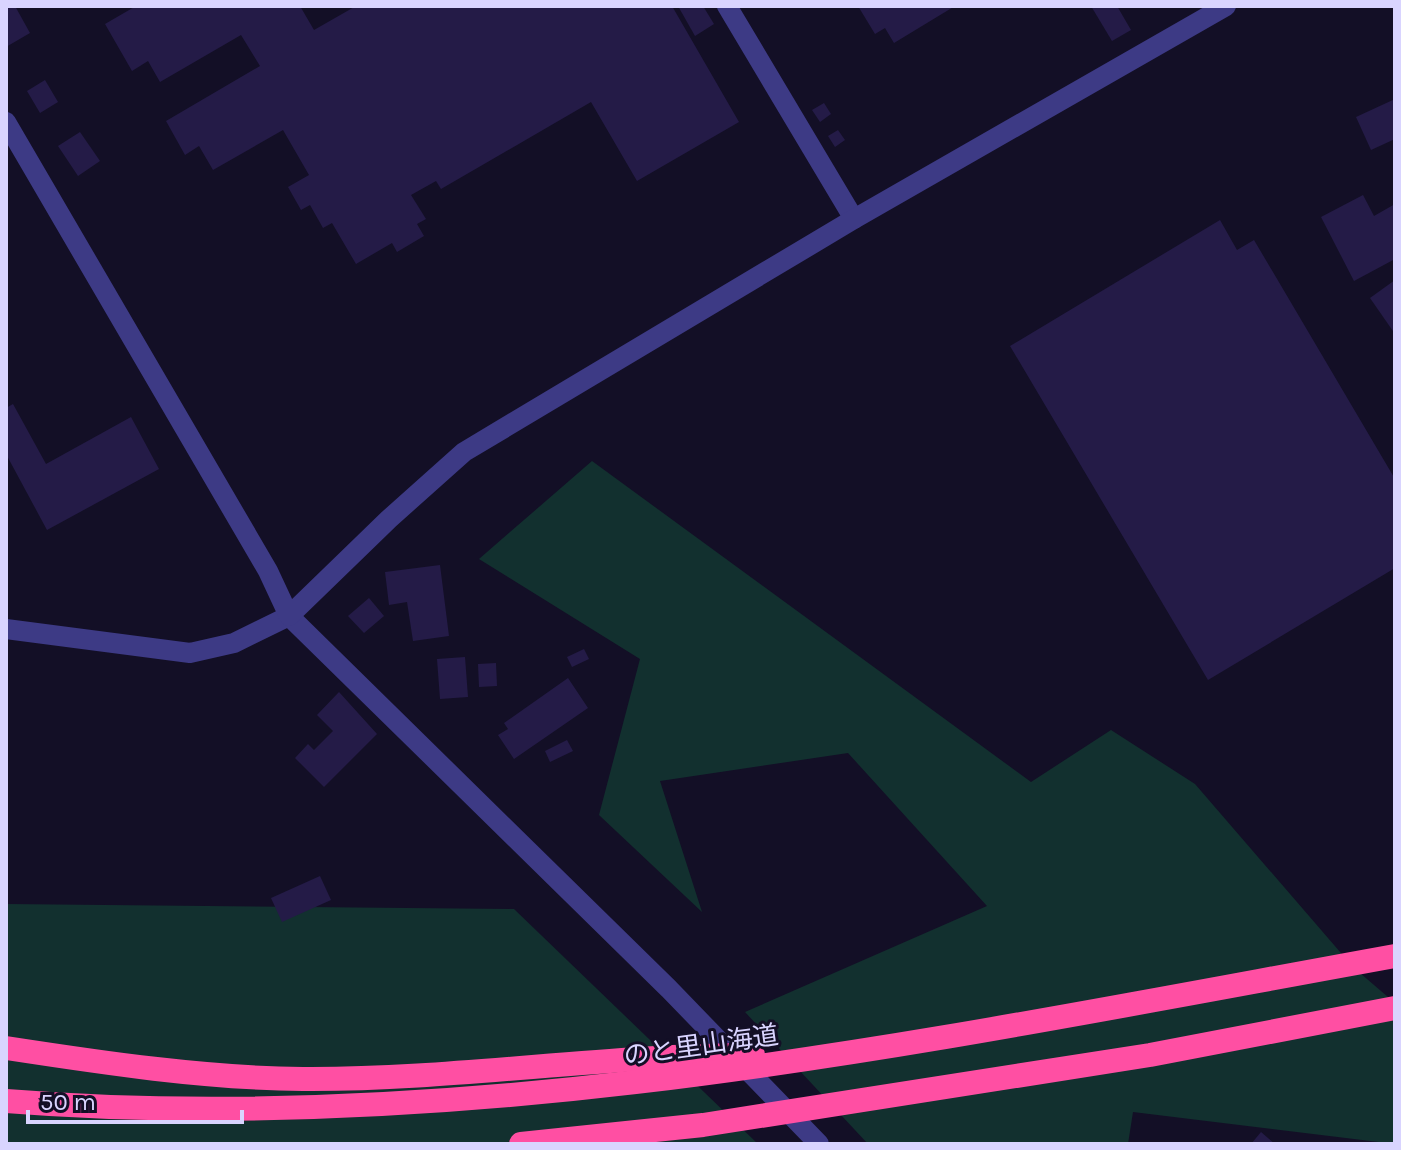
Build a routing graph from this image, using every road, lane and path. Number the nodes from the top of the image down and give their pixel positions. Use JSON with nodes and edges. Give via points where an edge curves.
{"nodes":[{"id":1,"x":727,"y":6,"type":"edge"},
{"id":2,"x":1226,"y":6,"type":"edge"},
{"id":3,"x":6,"y":122,"type":"edge"},
{"id":4,"x":854,"y":219,"type":"junction"},
{"id":5,"x":289,"y":616,"type":"junction"},
{"id":6,"x":6,"y":629,"type":"edge"},
{"id":7,"x":1395,"y":956,"type":"edge"},
{"id":8,"x":1395,"y":1008,"type":"edge"},
{"id":9,"x":6,"y":1048,"type":"edge"},
{"id":10,"x":676,"y":1067,"type":"junction"},
{"id":11,"x":6,"y":1101,"type":"edge"},
{"id":12,"x":630,"y":1133,"type":"junction"},
{"id":13,"x":521,"y":1144,"type":"edge"},
{"id":14,"x":569,"y":1144,"type":"edge"},
{"id":15,"x":819,"y":1144,"type":"edge"}],
"edges":[{"from":1,"to":4,"type":"street"},
{"from":2,"to":4,"type":"street"},
{"from":3,"to":5,"type":"street","via":[[268,571]]},
{"from":4,"to":5,"type":"street","via":[[464,452]]},
{"from":5,"to":6,"type":"street","via":[[234,643],[190,653]]},
{"from":5,"to":15,"type":"street"},
{"from":7,"to":10,"type":"highway","name":"のと里山海道","via":[[831,1055]]},
{"from":8,"to":12,"type":"highway","via":[[1150,1055]]},
{"from":9,"to":10,"type":"highway","via":[[135,1067],[302,1079]]},
{"from":10,"to":11,"type":"highway","name":"のと里山海道","via":[[488,1098],[367,1106],[154,1109]]},
{"from":12,"to":13,"type":"highway"},
{"from":12,"to":14,"type":"highway"}]}
